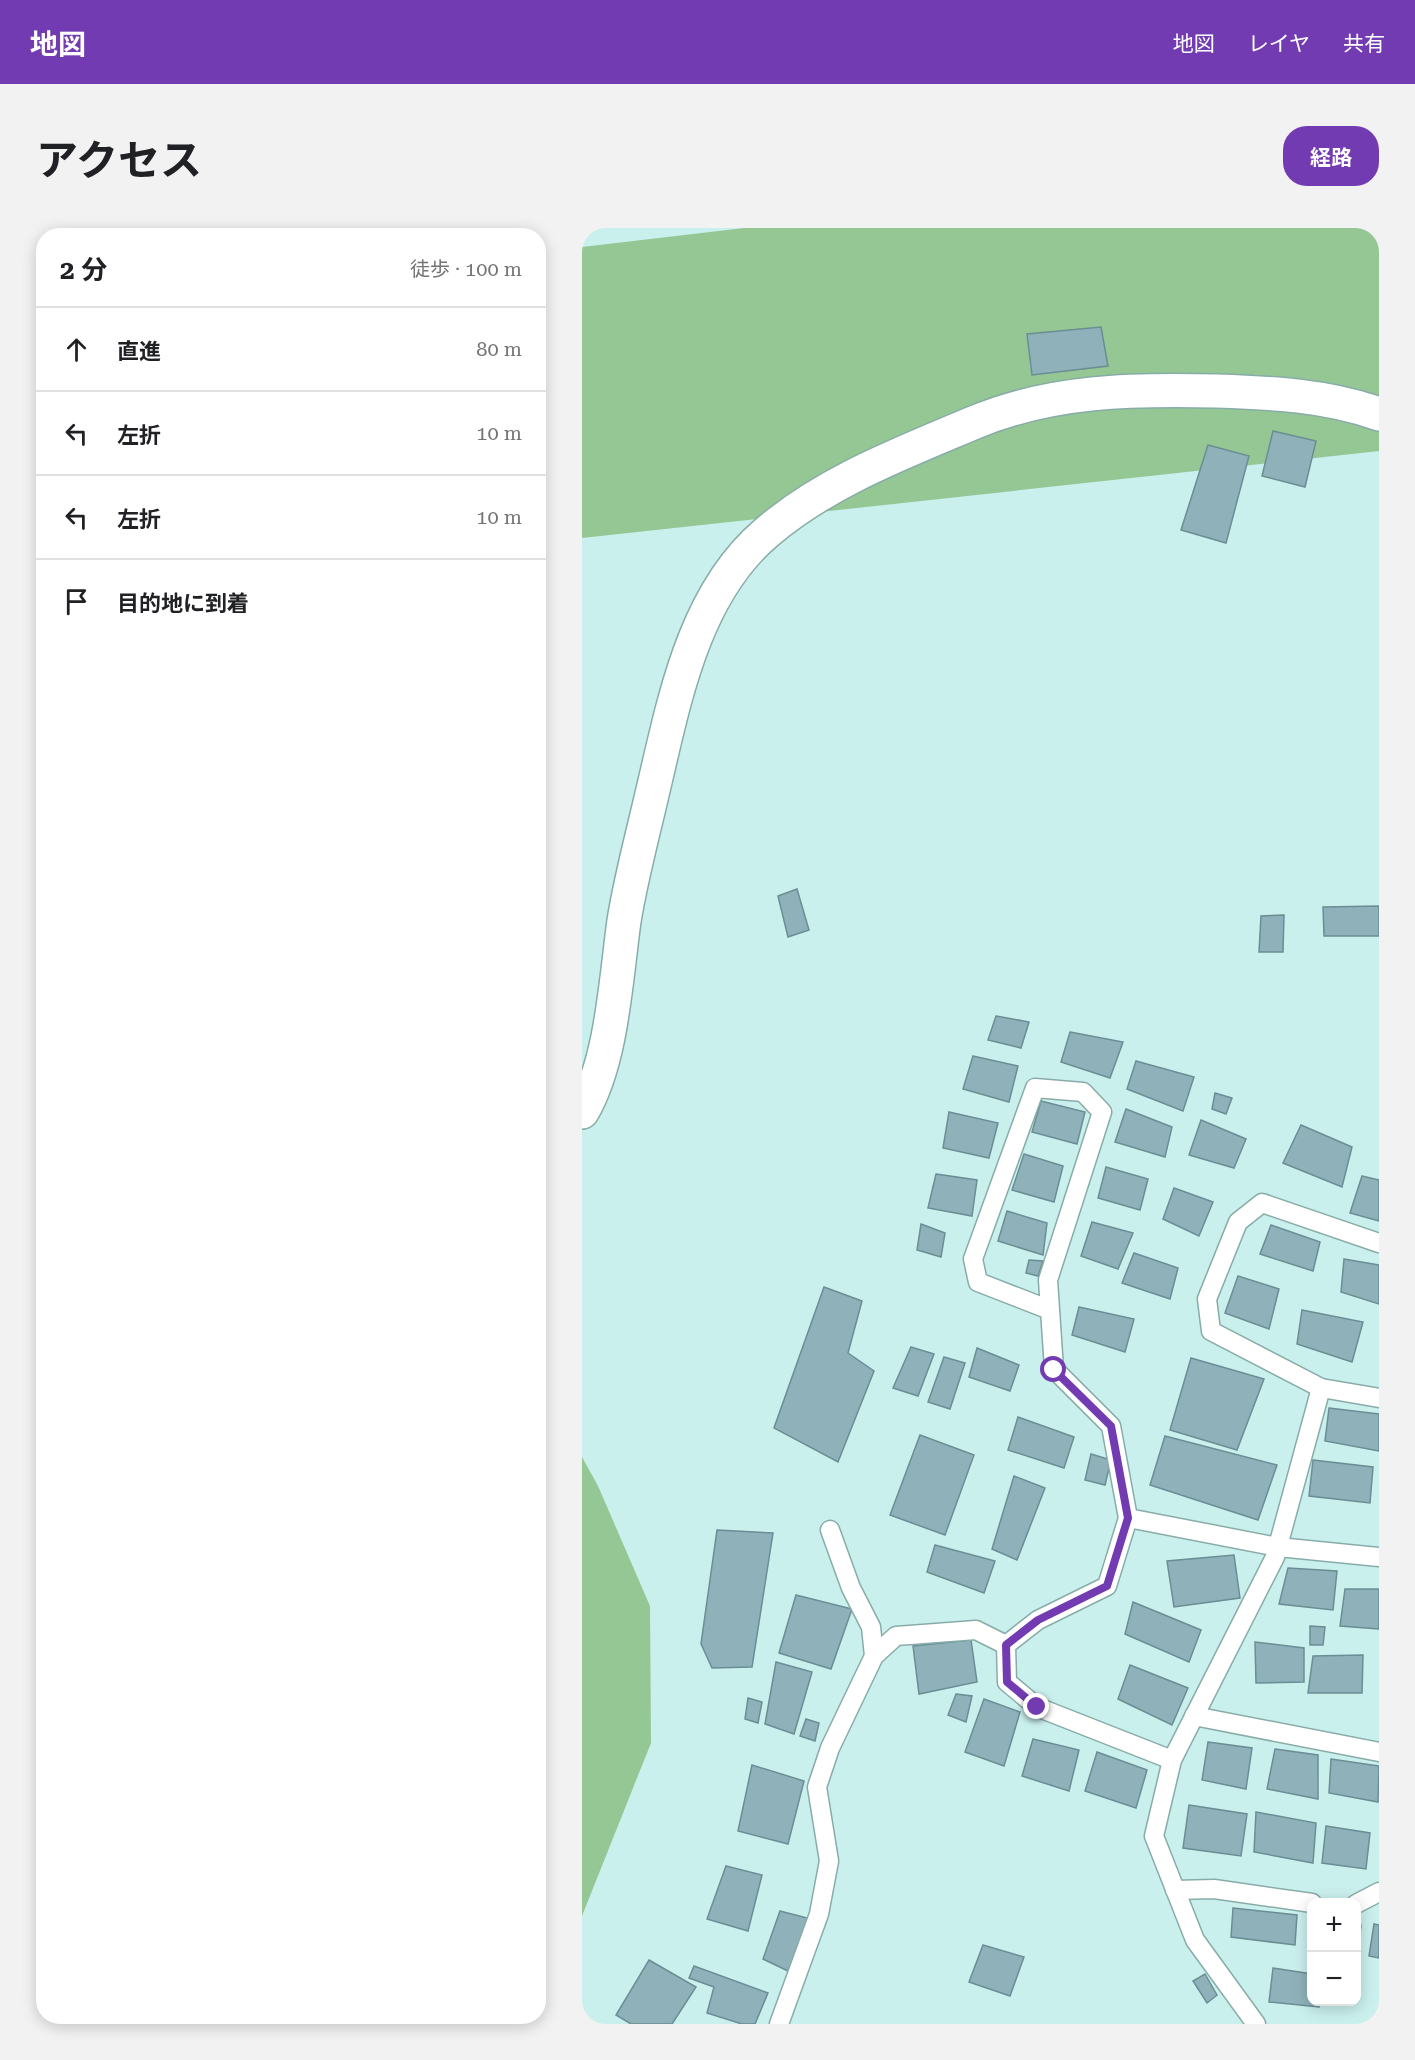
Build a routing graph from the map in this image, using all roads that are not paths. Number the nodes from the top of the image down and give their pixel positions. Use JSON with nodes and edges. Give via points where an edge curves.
{"nodes":[{"id":1,"x":1379,"y":414,"type":"edge"},
{"id":2,"x":582,"y":1112,"type":"edge"},
{"id":3,"x":1379,"y":1243,"type":"edge"},
{"id":4,"x":1050,"y":1310,"type":"junction"},
{"id":5,"x":1321,"y":1388,"type":"junction"},
{"id":6,"x":1379,"y":1398,"type":"edge"},
{"id":7,"x":1128,"y":1518,"type":"junction"},
{"id":8,"x":830,"y":1530,"type":"dead end"},
{"id":9,"x":1278,"y":1547,"type":"junction"},
{"id":10,"x":1379,"y":1557,"type":"edge"},
{"id":11,"x":1006,"y":1645,"type":"junction"},
{"id":12,"x":874,"y":1656,"type":"junction"},
{"id":13,"x":1194,"y":1716,"type":"junction"},
{"id":14,"x":1379,"y":1752,"type":"edge"},
{"id":15,"x":1172,"y":1760,"type":"junction"},
{"id":16,"x":1175,"y":1890,"type":"junction"},
{"id":17,"x":1379,"y":1892,"type":"edge"},
{"id":18,"x":1361,"y":1901,"type":"edge"},
{"id":19,"x":1307,"y":1902,"type":"edge"},
{"id":20,"x":779,"y":2024,"type":"edge"},
{"id":21,"x":1256,"y":2024,"type":"edge"}],
"edges":[{"from":1,"to":2,"type":"street","via":[[1302,395],[1246,392],[1137,389],[1044,401],[987,417],[829,489],[750,547],[711,604],[682,678],[628,898],[604,1053]]},
{"from":3,"to":5,"type":"lane","via":[[1262,1203],[1238,1222],[1207,1299],[1211,1331]]},
{"from":4,"to":4,"type":"lane","via":[[1048,1280],[1102,1113],[1083,1092],[1035,1088],[973,1259],[978,1282]]},
{"from":4,"to":7,"type":"lane","via":[[1054,1370],[1111,1426]]},
{"from":5,"to":6,"type":"lane"},
{"from":5,"to":9,"type":"lane"},
{"from":7,"to":9,"type":"lane"},
{"from":7,"to":11,"type":"lane","via":[[1107,1586],[1038,1620]]},
{"from":8,"to":12,"type":"lane","via":[[851,1588],[871,1627]]},
{"from":9,"to":10,"type":"lane"},
{"from":9,"to":13,"type":"lane"},
{"from":11,"to":12,"type":"lane","via":[[976,1630],[896,1636]]},
{"from":11,"to":15,"type":"lane","via":[[1007,1682],[1037,1707]]},
{"from":12,"to":20,"type":"lane","via":[[830,1748],[817,1786],[829,1861],[819,1914]]},
{"from":13,"to":14,"type":"lane"},
{"from":13,"to":15,"type":"lane"},
{"from":15,"to":16,"type":"lane","via":[[1154,1836]]},
{"from":16,"to":19,"type":"lane","via":[[1214,1889]]},
{"from":16,"to":21,"type":"lane","via":[[1195,1940]]},
{"from":17,"to":18,"type":"lane"}]}
